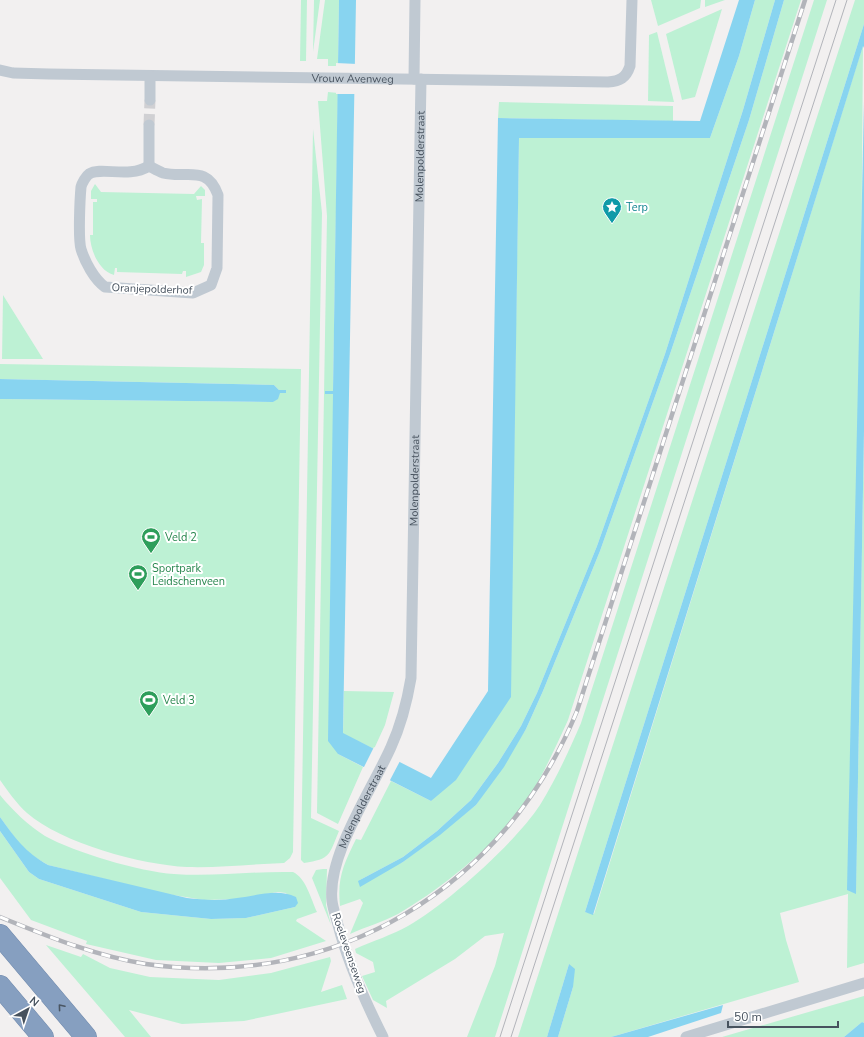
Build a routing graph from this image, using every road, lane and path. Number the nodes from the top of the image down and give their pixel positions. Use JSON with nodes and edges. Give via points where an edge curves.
{"nodes":[{"id":1,"x":415,"y":0,"type":"edge"},
{"id":2,"x":632,"y":0,"type":"edge"},
{"id":3,"x":1,"y":72,"type":"edge"},
{"id":4,"x":150,"y":76,"type":"junction"},
{"id":5,"x":418,"y":79,"type":"junction"},
{"id":6,"x":150,"y":100,"type":"tunnel mouth"},
{"id":7,"x":149,"y":125,"type":"tunnel mouth"},
{"id":8,"x":149,"y":166,"type":"junction"},
{"id":9,"x":335,"y":866,"type":"joint"},
{"id":10,"x":2,"y":937,"type":"edge"},
{"id":11,"x":864,"y":983,"type":"edge"},
{"id":12,"x":0,"y":986,"type":"edge"},
{"id":13,"x":43,"y":1037,"type":"edge"},
{"id":14,"x":86,"y":1037,"type":"edge"},
{"id":15,"x":383,"y":1037,"type":"edge"},
{"id":16,"x":686,"y":1037,"type":"edge"}],
"edges":[{"from":1,"to":5,"type":"street","name":"Molenpolderstraat"},
{"from":2,"to":5,"type":"street","name":"Vrouw Avenweg","via":[[630,66],[620,81]]},
{"from":3,"to":4,"type":"street","name":"Vrouw Avenweg"},
{"from":4,"to":5,"type":"street","name":"Vrouw Avenweg"},
{"from":4,"to":6,"type":"street"},
{"from":5,"to":9,"type":"street","name":"Molenpolderstraat","via":[[411,678],[407,701],[391,748]]},
{"from":7,"to":8,"type":"street"},
{"from":8,"to":8,"type":"street","name":"Oranjepolderhof","via":[[133,172],[95,172],[88,175],[81,185],[80,246],[85,260],[99,283],[105,287],[193,292],[210,285],[217,268],[218,195],[214,184],[207,177],[162,173]]},
{"from":9,"to":15,"type":"street","name":"Roeleveenseweg","via":[[332,902],[340,934],[365,1002]]},
{"from":14,"to":10,"type":"highway","one_way":true},
{"from":11,"to":16,"type":"street"},
{"from":12,"to":13,"type":"highway"}]}
